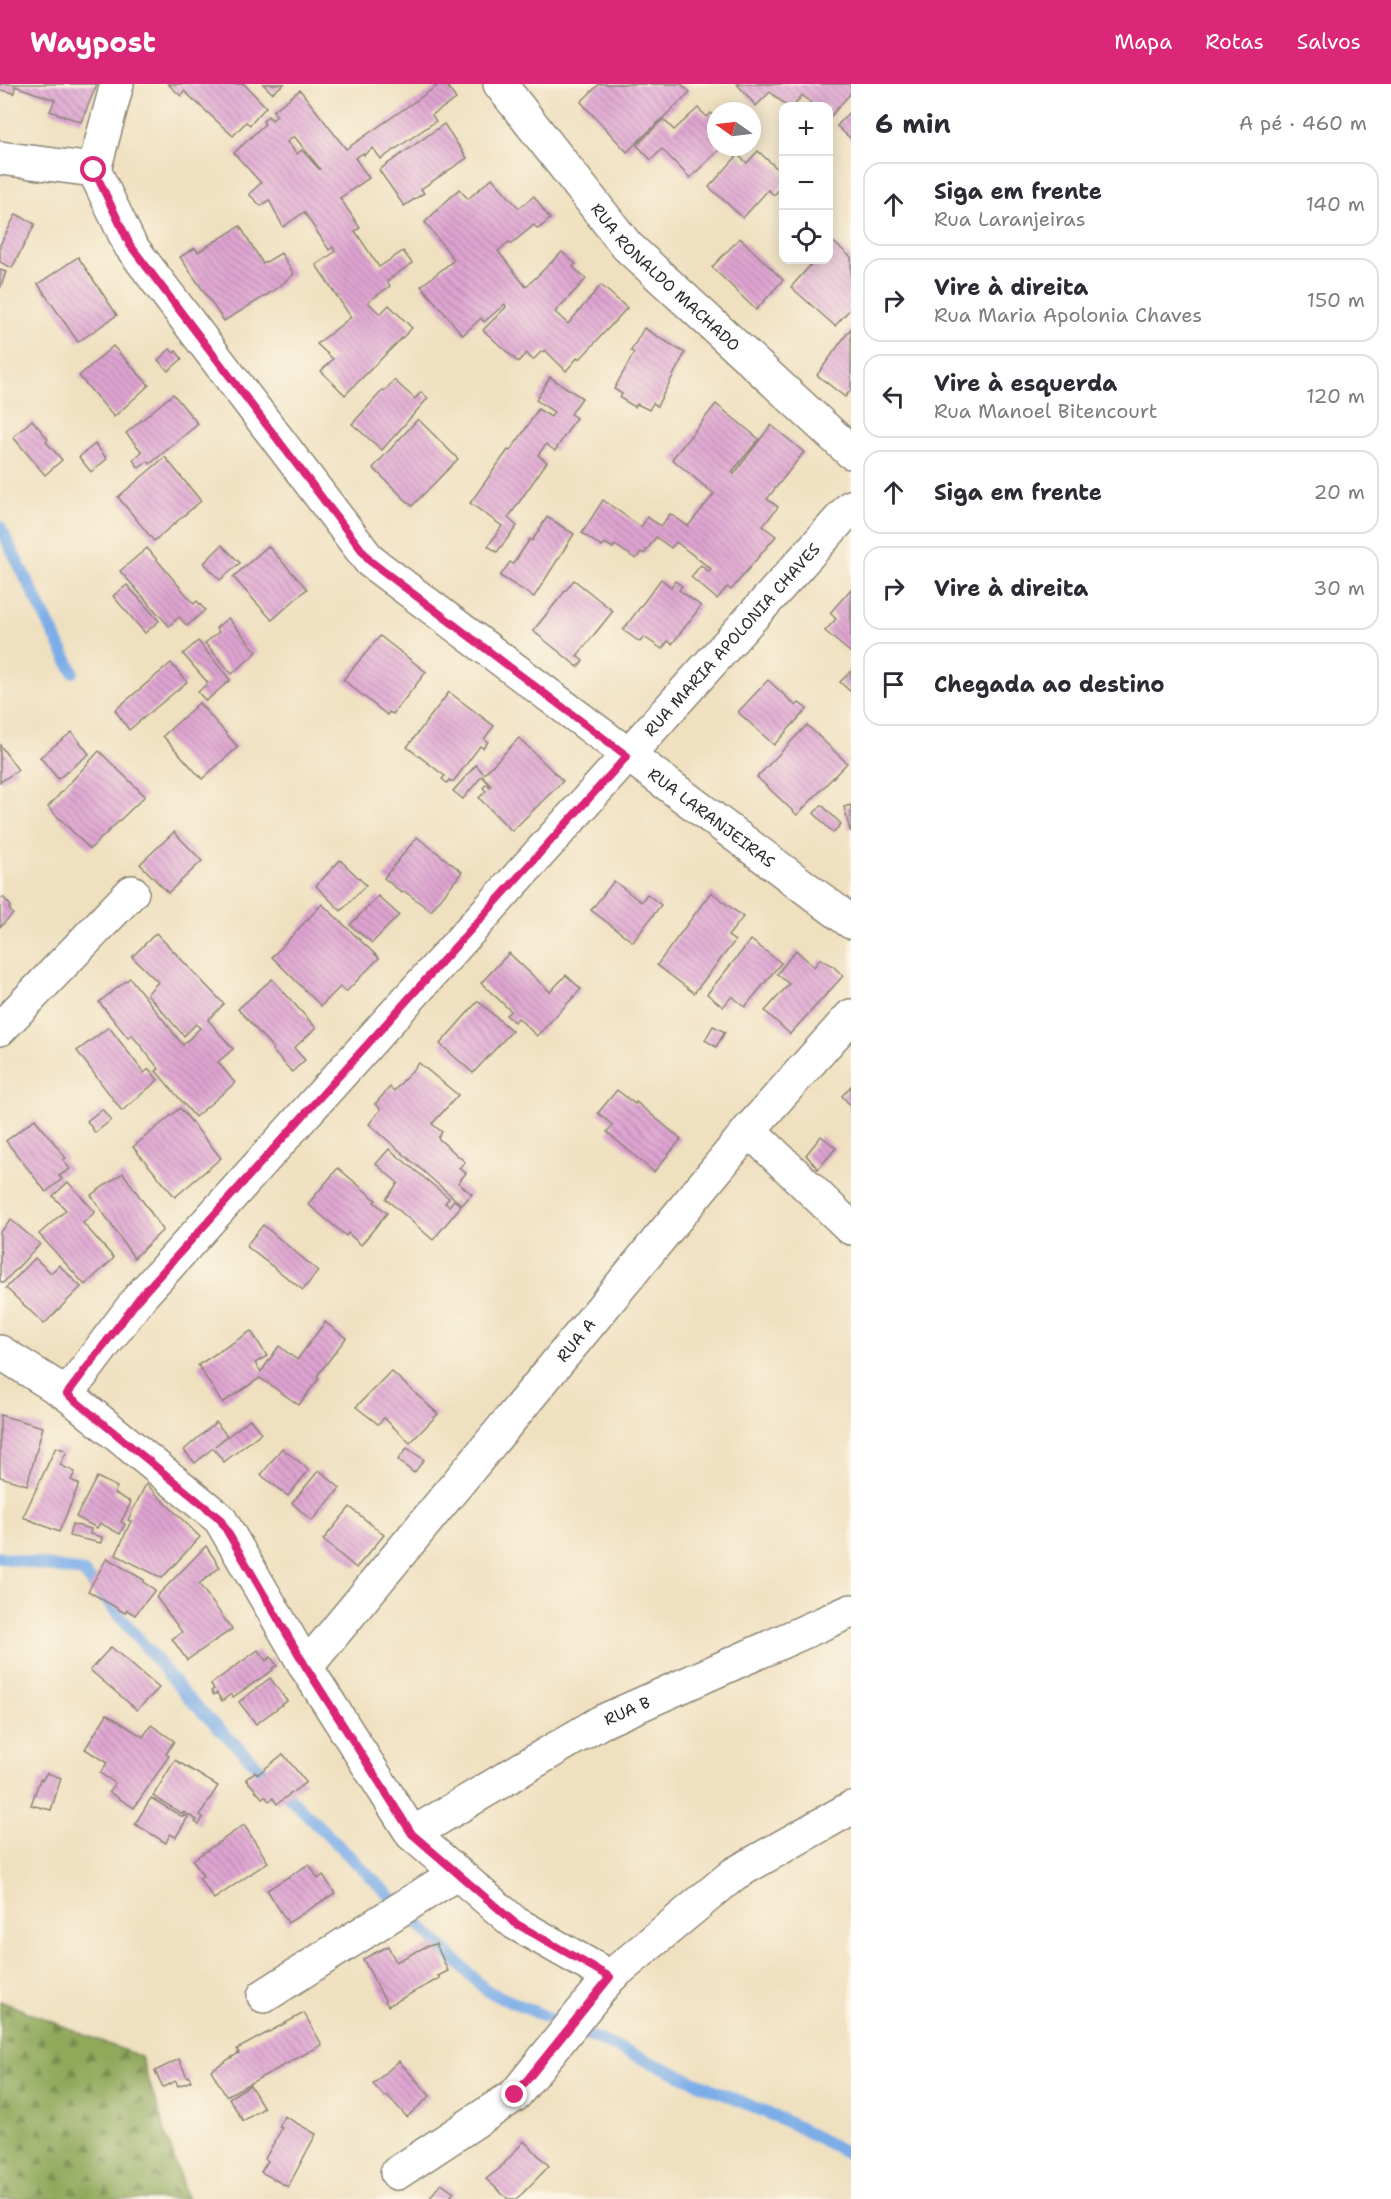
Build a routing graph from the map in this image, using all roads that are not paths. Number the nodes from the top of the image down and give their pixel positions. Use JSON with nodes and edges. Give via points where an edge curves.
{"nodes":[{"id":1,"x":117,"y":84,"type":"edge"},
{"id":2,"x":500,"y":84,"type":"edge"},
{"id":3,"x":0,"y":158,"type":"edge"},
{"id":4,"x":94,"y":170,"type":"junction"},
{"id":5,"x":851,"y":452,"type":"edge"},
{"id":6,"x":851,"y":507,"type":"edge"},
{"id":7,"x":627,"y":756,"type":"junction"},
{"id":8,"x":132,"y":892,"type":"dead end"},
{"id":9,"x":851,"y":922,"type":"edge"},
{"id":10,"x":851,"y":1016,"type":"edge"},
{"id":11,"x":0,"y":1029,"type":"edge"},
{"id":12,"x":748,"y":1130,"type":"junction"},
{"id":13,"x":851,"y":1228,"type":"edge"},
{"id":14,"x":0,"y":1352,"type":"edge"},
{"id":15,"x":67,"y":1394,"type":"junction"},
{"id":16,"x":851,"y":1611,"type":"edge"},
{"id":17,"x":306,"y":1667,"type":"junction"},
{"id":18,"x":851,"y":1808,"type":"edge"},
{"id":19,"x":412,"y":1834,"type":"junction"},
{"id":20,"x":457,"y":1873,"type":"junction"},
{"id":21,"x":610,"y":1977,"type":"junction"},
{"id":22,"x":264,"y":1996,"type":"dead end"},
{"id":23,"x":397,"y":2174,"type":"dead end"}],
"edges":[{"from":1,"to":4,"type":"street"},
{"from":2,"to":5,"type":"street","name":"RUA RONALDO MACHADO","via":[[627,246]]},
{"from":3,"to":4,"type":"street"},
{"from":4,"to":7,"type":"street","name":"RUA LARANJEIRAS","via":[[130,245],[370,561]]},
{"from":6,"to":7,"type":"street","name":"RUA MARIA APOLONIA CHAVES"},
{"from":7,"to":9,"type":"street","name":"RUA LARANJEIRAS"},
{"from":7,"to":15,"type":"street","name":"RUA MARIA APOLONIA CHAVES","via":[[140,1297]]},
{"from":8,"to":11,"type":"street"},
{"from":10,"to":12,"type":"street","name":"RUA A"},
{"from":12,"to":13,"type":"street"},
{"from":12,"to":17,"type":"street","name":"RUA A"},
{"from":14,"to":15,"type":"street"},
{"from":15,"to":17,"type":"street","via":[[220,1519]]},
{"from":16,"to":19,"type":"street","name":"RUA B","via":[[602,1722]]},
{"from":17,"to":19,"type":"street"},
{"from":18,"to":21,"type":"street","via":[[734,1874]]},
{"from":19,"to":20,"type":"street"},
{"from":20,"to":21,"type":"street","via":[[515,1923]]},
{"from":20,"to":22,"type":"street"},
{"from":21,"to":23,"type":"street","via":[[515,2095]]}]}
